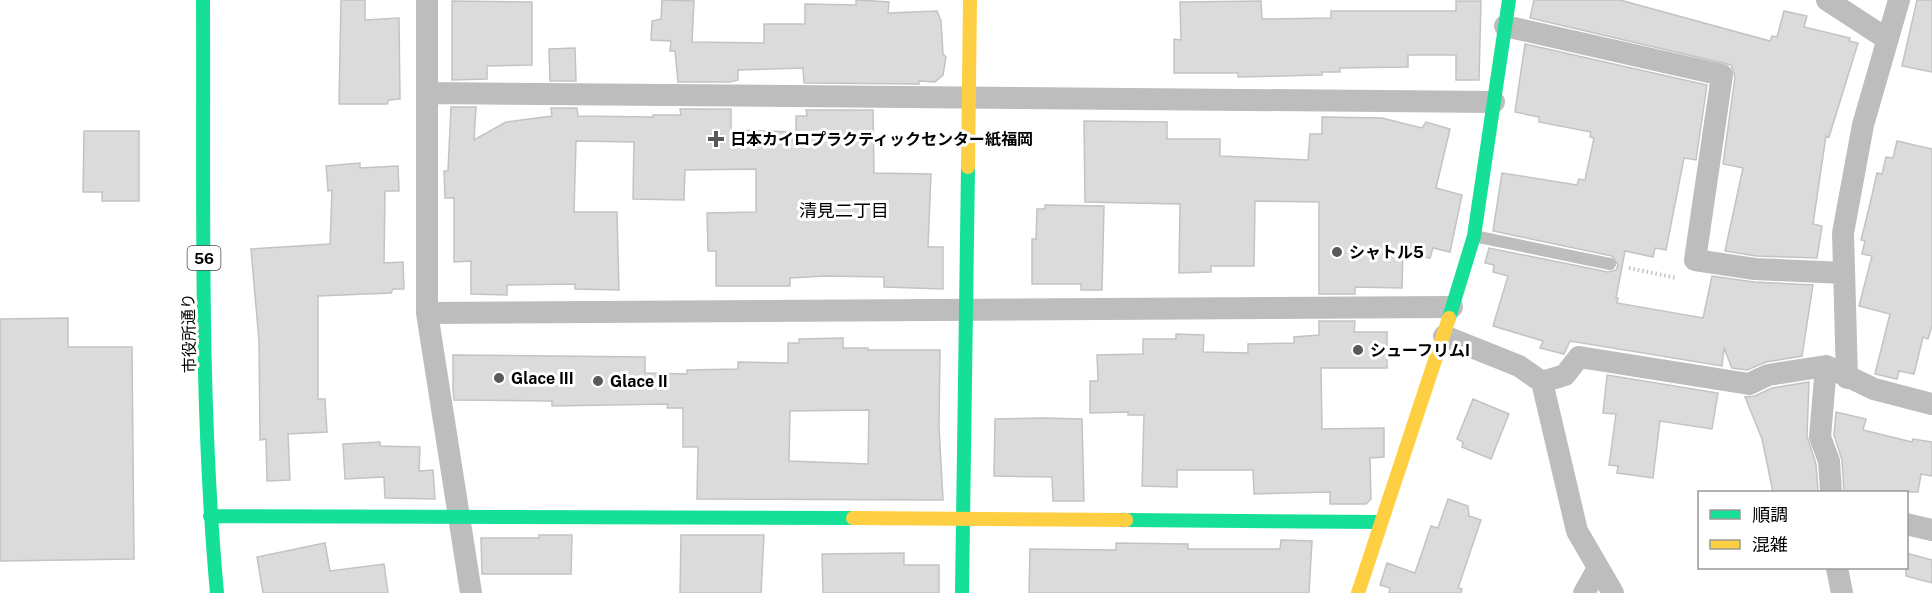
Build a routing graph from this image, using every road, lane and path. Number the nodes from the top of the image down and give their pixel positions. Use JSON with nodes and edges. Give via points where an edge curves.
{"nodes":[{"id":1,"x":203,"y":0,"type":"edge"},
{"id":2,"x":427,"y":0,"type":"edge"},
{"id":3,"x":970,"y":0,"type":"edge"},
{"id":4,"x":1509,"y":0,"type":"edge"},
{"id":5,"x":1827,"y":0,"type":"edge"},
{"id":6,"x":1899,"y":0,"type":"edge"},
{"id":7,"x":1505,"y":26,"type":"junction"},
{"id":8,"x":1887,"y":39,"type":"junction"},
{"id":9,"x":428,"y":93,"type":"junction"},
{"id":10,"x":969,"y":99,"type":"junction"},
{"id":11,"x":1494,"y":102,"type":"junction"},
{"id":12,"x":1474,"y":236,"type":"junction"},
{"id":13,"x":1695,"y":260,"type":"junction"},
{"id":14,"x":1610,"y":264,"type":"joint"},
{"id":15,"x":1844,"y":273,"type":"junction"},
{"id":16,"x":1452,"y":307,"type":"junction"},
{"id":17,"x":966,"y":312,"type":"junction"},
{"id":18,"x":427,"y":313,"type":"junction"},
{"id":19,"x":1444,"y":336,"type":"junction"},
{"id":20,"x":1826,"y":366,"type":"junction"},
{"id":21,"x":1847,"y":378,"type":"junction"},
{"id":22,"x":1542,"y":382,"type":"junction"},
{"id":23,"x":1930,"y":397,"type":"edge"},
{"id":24,"x":1831,"y":491,"type":"edge"},
{"id":25,"x":210,"y":516,"type":"junction"},
{"id":26,"x":459,"y":517,"type":"junction"},
{"id":27,"x":963,"y":518,"type":"junction"},
{"id":28,"x":1380,"y":522,"type":"junction"},
{"id":29,"x":1908,"y":524,"type":"edge"},
{"id":30,"x":1932,"y":530,"type":"edge"},
{"id":31,"x":1598,"y":568,"type":"junction"},
{"id":32,"x":1837,"y":569,"type":"edge"},
{"id":33,"x":217,"y":593,"type":"edge"},
{"id":34,"x":471,"y":593,"type":"edge"},
{"id":35,"x":962,"y":593,"type":"edge"},
{"id":36,"x":1358,"y":593,"type":"edge"},
{"id":37,"x":1584,"y":593,"type":"edge"},
{"id":38,"x":1613,"y":593,"type":"edge"},
{"id":39,"x":1842,"y":593,"type":"edge"}],
"edges":[{"from":1,"to":25,"type":"street","name":"市役所通り","number":"56"},
{"from":2,"to":9,"type":"street"},
{"from":3,"to":10,"type":"street"},
{"from":4,"to":7,"type":"street"},
{"from":5,"to":8,"type":"street"},
{"from":6,"to":8,"type":"street"},
{"from":7,"to":11,"type":"street"},
{"from":7,"to":13,"type":"street","via":[[1722,75]]},
{"from":8,"to":15,"type":"street","via":[[1863,125],[1845,222]]},
{"from":9,"to":10,"type":"street"},
{"from":9,"to":18,"type":"street"},
{"from":10,"to":11,"type":"street"},
{"from":10,"to":17,"type":"street"},
{"from":11,"to":12,"type":"street"},
{"from":12,"to":14,"type":"lane"},
{"from":12,"to":16,"type":"street"},
{"from":13,"to":14,"type":"path","via":[[1687,280]]},
{"from":13,"to":15,"type":"street","via":[[1755,269]]},
{"from":15,"to":21,"type":"street"},
{"from":16,"to":17,"type":"street"},
{"from":16,"to":19,"type":"street"},
{"from":17,"to":18,"type":"street"},
{"from":17,"to":27,"type":"street"},
{"from":18,"to":26,"type":"street"},
{"from":19,"to":22,"type":"street","via":[[1519,366]]},
{"from":19,"to":28,"type":"street"},
{"from":20,"to":21,"type":"street"},
{"from":20,"to":22,"type":"street","via":[[1768,375],[1749,384],[1579,357],[1566,375]]},
{"from":20,"to":24,"type":"street","via":[[1820,437],[1829,461]]},
{"from":21,"to":23,"type":"street","via":[[1874,389]]},
{"from":22,"to":31,"type":"street","via":[[1577,531]]},
{"from":25,"to":26,"type":"street"},
{"from":25,"to":33,"type":"street","name":"市役所通り","number":"56"},
{"from":26,"to":27,"type":"street"},
{"from":26,"to":34,"type":"street"},
{"from":27,"to":28,"type":"street"},
{"from":27,"to":35,"type":"street"},
{"from":28,"to":36,"type":"street"},
{"from":29,"to":30,"type":"street"},
{"from":31,"to":37,"type":"street"},
{"from":31,"to":38,"type":"street"},
{"from":32,"to":39,"type":"street"}]}
